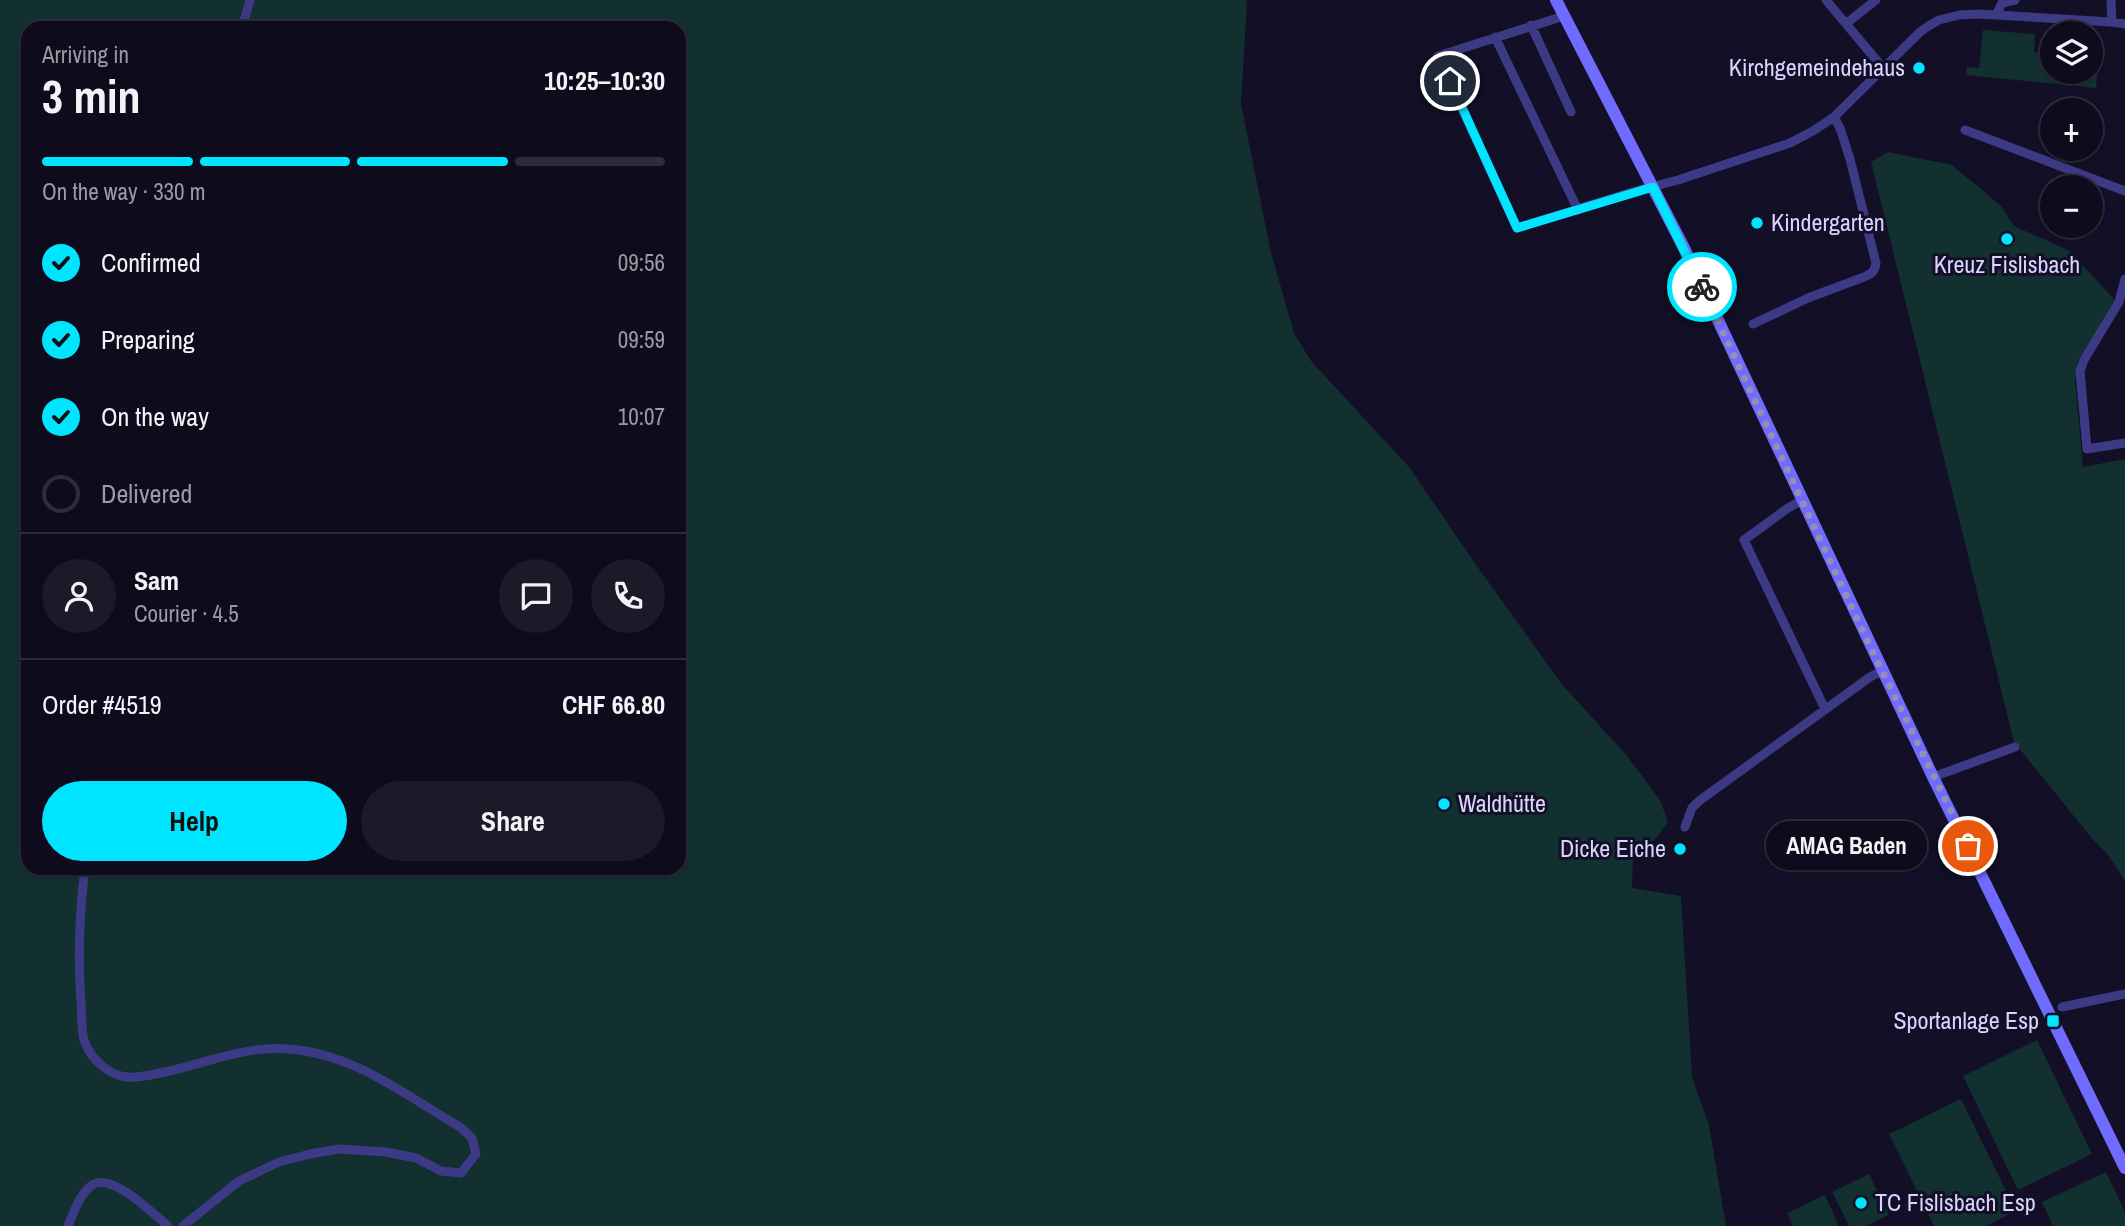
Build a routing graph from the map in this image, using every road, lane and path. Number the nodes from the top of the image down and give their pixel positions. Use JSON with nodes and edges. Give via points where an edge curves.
{"nodes":[{"id":1,"x":250,"y":0,"type":"edge"},
{"id":2,"x":1556,"y":0,"type":"edge"},
{"id":3,"x":1826,"y":0,"type":"edge"},
{"id":4,"x":1876,"y":0,"type":"edge"},
{"id":5,"x":2014,"y":0,"type":"edge"},
{"id":6,"x":2110,"y":0,"type":"edge"},
{"id":7,"x":1996,"y":15,"type":"junction"},
{"id":8,"x":1564,"y":16,"type":"junction"},
{"id":9,"x":244,"y":21,"type":"edge"},
{"id":10,"x":2112,"y":22,"type":"junction"},
{"id":11,"x":1847,"y":23,"type":"junction"},
{"id":12,"x":2125,"y":24,"type":"edge"},
{"id":13,"x":1531,"y":25,"type":"junction"},
{"id":14,"x":1495,"y":37,"type":"junction"},
{"id":15,"x":1883,"y":68,"type":"junction"},
{"id":16,"x":1571,"y":112,"type":"dead end"},
{"id":17,"x":1834,"y":117,"type":"junction"},
{"id":18,"x":1965,"y":130,"type":"dead end"},
{"id":19,"x":1653,"y":187,"type":"junction"},
{"id":20,"x":2125,"y":191,"type":"edge"},
{"id":21,"x":1578,"y":209,"type":"junction"},
{"id":22,"x":2125,"y":279,"type":"edge"},
{"id":23,"x":1754,"y":324,"type":"dead end"},
{"id":24,"x":2125,"y":443,"type":"edge"},
{"id":25,"x":1801,"y":501,"type":"junction"},
{"id":26,"x":1882,"y":671,"type":"junction"},
{"id":27,"x":1825,"y":709,"type":"junction"},
{"id":28,"x":2015,"y":747,"type":"dead end"},
{"id":29,"x":1933,"y":777,"type":"junction"},
{"id":30,"x":1685,"y":827,"type":"dead end"},
{"id":31,"x":84,"y":875,"type":"edge"},
{"id":32,"x":2125,"y":994,"type":"edge"},
{"id":33,"x":2062,"y":1007,"type":"dead end"},
{"id":34,"x":2125,"y":1168,"type":"edge"},
{"id":35,"x":68,"y":1226,"type":"edge"},
{"id":36,"x":168,"y":1226,"type":"edge"},
{"id":37,"x":183,"y":1226,"type":"edge"}],
"edges":[{"from":1,"to":9,"type":"street"},
{"from":2,"to":8,"type":"main road"},
{"from":3,"to":11,"type":"street"},
{"from":4,"to":11,"type":"street"},
{"from":5,"to":7,"type":"street","via":[[2002,3]]},
{"from":6,"to":10,"type":"street"},
{"from":7,"to":10,"type":"street"},
{"from":7,"to":15,"type":"street","via":[[1939,20]]},
{"from":8,"to":13,"type":"street"},
{"from":8,"to":19,"type":"main road"},
{"from":10,"to":12,"type":"street"},
{"from":11,"to":15,"type":"street"},
{"from":13,"to":14,"type":"street"},
{"from":13,"to":16,"type":"street"},
{"from":14,"to":21,"type":"street"},
{"from":14,"to":21,"type":"street","via":[[1438,57],[1517,228]]},
{"from":15,"to":17,"type":"street"},
{"from":17,"to":19,"type":"street","via":[[1771,150]]},
{"from":17,"to":23,"type":"street","via":[[1850,159],[1875,269]]},
{"from":18,"to":20,"type":"street"},
{"from":19,"to":21,"type":"street"},
{"from":19,"to":25,"type":"main road"},
{"from":22,"to":24,"type":"street","via":[[2119,302],[2080,371],[2087,449]]},
{"from":25,"to":26,"type":"main road"},
{"from":25,"to":27,"type":"street","via":[[1744,540]]},
{"from":26,"to":27,"type":"street"},
{"from":26,"to":29,"type":"main road"},
{"from":27,"to":30,"type":"street","via":[[1699,801]]},
{"from":28,"to":29,"type":"street"},
{"from":29,"to":34,"type":"main road"},
{"from":31,"to":37,"type":"street","via":[[78,941],[81,999],[85,1042],[96,1062],[114,1073],[135,1077],[254,1050],[320,1053],[372,1073],[472,1138],[476,1154],[461,1173],[375,1151],[339,1149],[279,1162],[239,1181]]},
{"from":32,"to":33,"type":"street"},
{"from":35,"to":36,"type":"street","via":[[87,1190],[107,1182],[123,1189]]}]}
